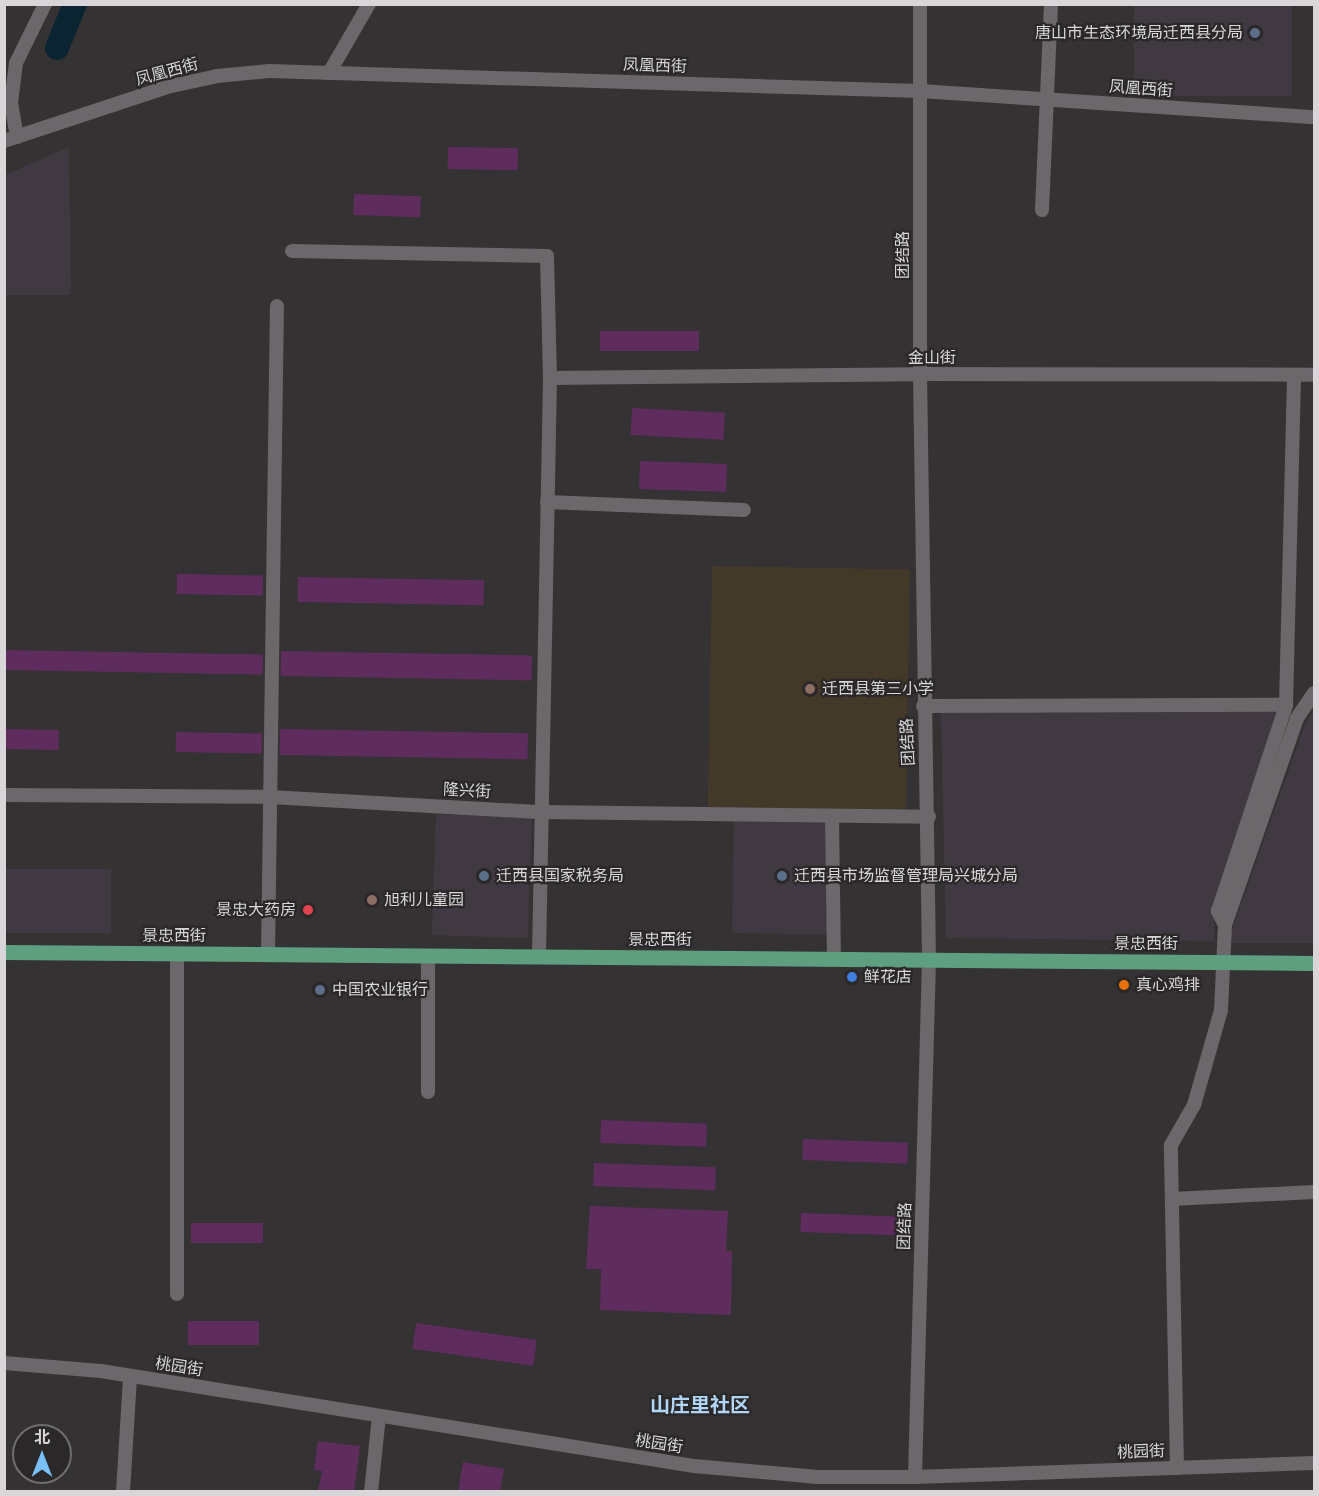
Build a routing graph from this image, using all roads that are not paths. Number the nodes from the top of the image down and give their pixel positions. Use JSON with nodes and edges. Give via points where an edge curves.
{"nodes":[{"id":1,"x":45,"y":4,"type":"edge"},
{"id":2,"x":369,"y":4,"type":"edge"},
{"id":3,"x":920,"y":4,"type":"edge"},
{"id":4,"x":1051,"y":4,"type":"edge"},
{"id":5,"x":329,"y":73,"type":"junction"},
{"id":6,"x":920,"y":91,"type":"junction"},
{"id":7,"x":1047,"y":100,"type":"junction"},
{"id":8,"x":1314,"y":117,"type":"edge"},
{"id":9,"x":11,"y":139,"type":"edge"},
{"id":10,"x":1042,"y":210,"type":"dead end"},
{"id":11,"x":292,"y":251,"type":"dead end"},
{"id":12,"x":277,"y":306,"type":"dead end"},
{"id":13,"x":920,"y":374,"type":"junction"},
{"id":14,"x":1294,"y":375,"type":"junction"},
{"id":15,"x":1314,"y":375,"type":"edge"},
{"id":16,"x":550,"y":378,"type":"junction"},
{"id":17,"x":547,"y":502,"type":"junction"},
{"id":18,"x":744,"y":510,"type":"dead end"},
{"id":19,"x":1314,"y":693,"type":"edge"},
{"id":20,"x":1286,"y":705,"type":"junction"},
{"id":21,"x":923,"y":706,"type":"junction"},
{"id":22,"x":4,"y":795,"type":"edge"},
{"id":23,"x":270,"y":797,"type":"junction"},
{"id":24,"x":542,"y":812,"type":"junction"},
{"id":25,"x":832,"y":816,"type":"junction"},
{"id":26,"x":929,"y":817,"type":"junction"},
{"id":27,"x":1225,"y":925,"type":"junction"},
{"id":28,"x":4,"y":952,"type":"edge"},
{"id":29,"x":177,"y":954,"type":"junction"},
{"id":30,"x":268,"y":954,"type":"junction"},
{"id":31,"x":428,"y":956,"type":"junction"},
{"id":32,"x":539,"y":957,"type":"junction"},
{"id":33,"x":834,"y":959,"type":"junction"},
{"id":34,"x":929,"y":960,"type":"junction"},
{"id":35,"x":1223,"y":962,"type":"junction"},
{"id":36,"x":1314,"y":963,"type":"edge"},
{"id":37,"x":428,"y":1092,"type":"dead end"},
{"id":38,"x":1314,"y":1192,"type":"edge"},
{"id":39,"x":1172,"y":1198,"type":"junction"},
{"id":40,"x":177,"y":1294,"type":"dead end"},
{"id":41,"x":4,"y":1363,"type":"edge"},
{"id":42,"x":130,"y":1376,"type":"junction"},
{"id":43,"x":379,"y":1416,"type":"junction"},
{"id":44,"x":1314,"y":1463,"type":"edge"},
{"id":45,"x":1177,"y":1468,"type":"junction"},
{"id":46,"x":915,"y":1477,"type":"junction"},
{"id":47,"x":818,"y":1484,"type":"edge"},
{"id":48,"x":123,"y":1491,"type":"edge"},
{"id":49,"x":371,"y":1491,"type":"edge"}],
"edges":[{"from":1,"to":9,"type":"street","via":[[16,63]]},
{"from":2,"to":5,"type":"street"},
{"from":3,"to":6,"type":"street","name":"团结路"},
{"from":4,"to":7,"type":"street"},
{"from":5,"to":6,"type":"street","name":"凤凰西街"},
{"from":5,"to":9,"type":"street","name":"凤凰西街","via":[[269,71],[217,76],[167,87]]},
{"from":6,"to":7,"type":"street","name":"凤凰西街"},
{"from":6,"to":13,"type":"street","name":"团结路"},
{"from":7,"to":8,"type":"street","name":"凤凰西街"},
{"from":7,"to":10,"type":"street"},
{"from":11,"to":16,"type":"street","via":[[548,256]]},
{"from":12,"to":23,"type":"street"},
{"from":13,"to":14,"type":"street","name":"金山街"},
{"from":13,"to":16,"type":"street","name":"金山街"},
{"from":13,"to":21,"type":"street","name":"团结路"},
{"from":14,"to":15,"type":"street","name":"金山街"},
{"from":14,"to":20,"type":"street"},
{"from":16,"to":17,"type":"street"},
{"from":17,"to":18,"type":"street"},
{"from":17,"to":24,"type":"street"},
{"from":19,"to":27,"type":"street","via":[[1297,718]]},
{"from":20,"to":21,"type":"street"},
{"from":20,"to":27,"type":"street","via":[[1218,911]]},
{"from":21,"to":26,"type":"street","name":"团结路"},
{"from":22,"to":23,"type":"street","name":"隆兴街"},
{"from":23,"to":24,"type":"street","name":"隆兴街"},
{"from":23,"to":30,"type":"street"},
{"from":24,"to":25,"type":"street","name":"隆兴街"},
{"from":24,"to":32,"type":"street"},
{"from":25,"to":26,"type":"street","name":"隆兴街"},
{"from":25,"to":33,"type":"street"},
{"from":26,"to":34,"type":"street","name":"团结路"},
{"from":27,"to":35,"type":"street"},
{"from":28,"to":29,"type":"main road","name":"景忠西街"},
{"from":29,"to":30,"type":"main road","name":"景忠西街"},
{"from":29,"to":40,"type":"street"},
{"from":30,"to":31,"type":"main road","name":"景忠西街"},
{"from":31,"to":32,"type":"main road","name":"景忠西街"},
{"from":31,"to":37,"type":"street"},
{"from":32,"to":33,"type":"main road","name":"景忠西街"},
{"from":33,"to":34,"type":"main road","name":"景忠西街"},
{"from":34,"to":35,"type":"main road","name":"景忠西街"},
{"from":34,"to":46,"type":"street","name":"团结路"},
{"from":35,"to":36,"type":"main road","name":"景忠西街"},
{"from":35,"to":39,"type":"street","via":[[1221,1010],[1194,1105],[1171,1145]]},
{"from":38,"to":39,"type":"street"},
{"from":39,"to":45,"type":"street"},
{"from":41,"to":42,"type":"street","name":"桃园街"},
{"from":42,"to":43,"type":"street","name":"桃园街"},
{"from":42,"to":48,"type":"street"},
{"from":43,"to":47,"type":"street","name":"桃园街"},
{"from":43,"to":49,"type":"street"},
{"from":44,"to":45,"type":"street","name":"桃园街"},
{"from":45,"to":46,"type":"street","name":"桃园街"},
{"from":46,"to":47,"type":"street","name":"桃园街"}]}
